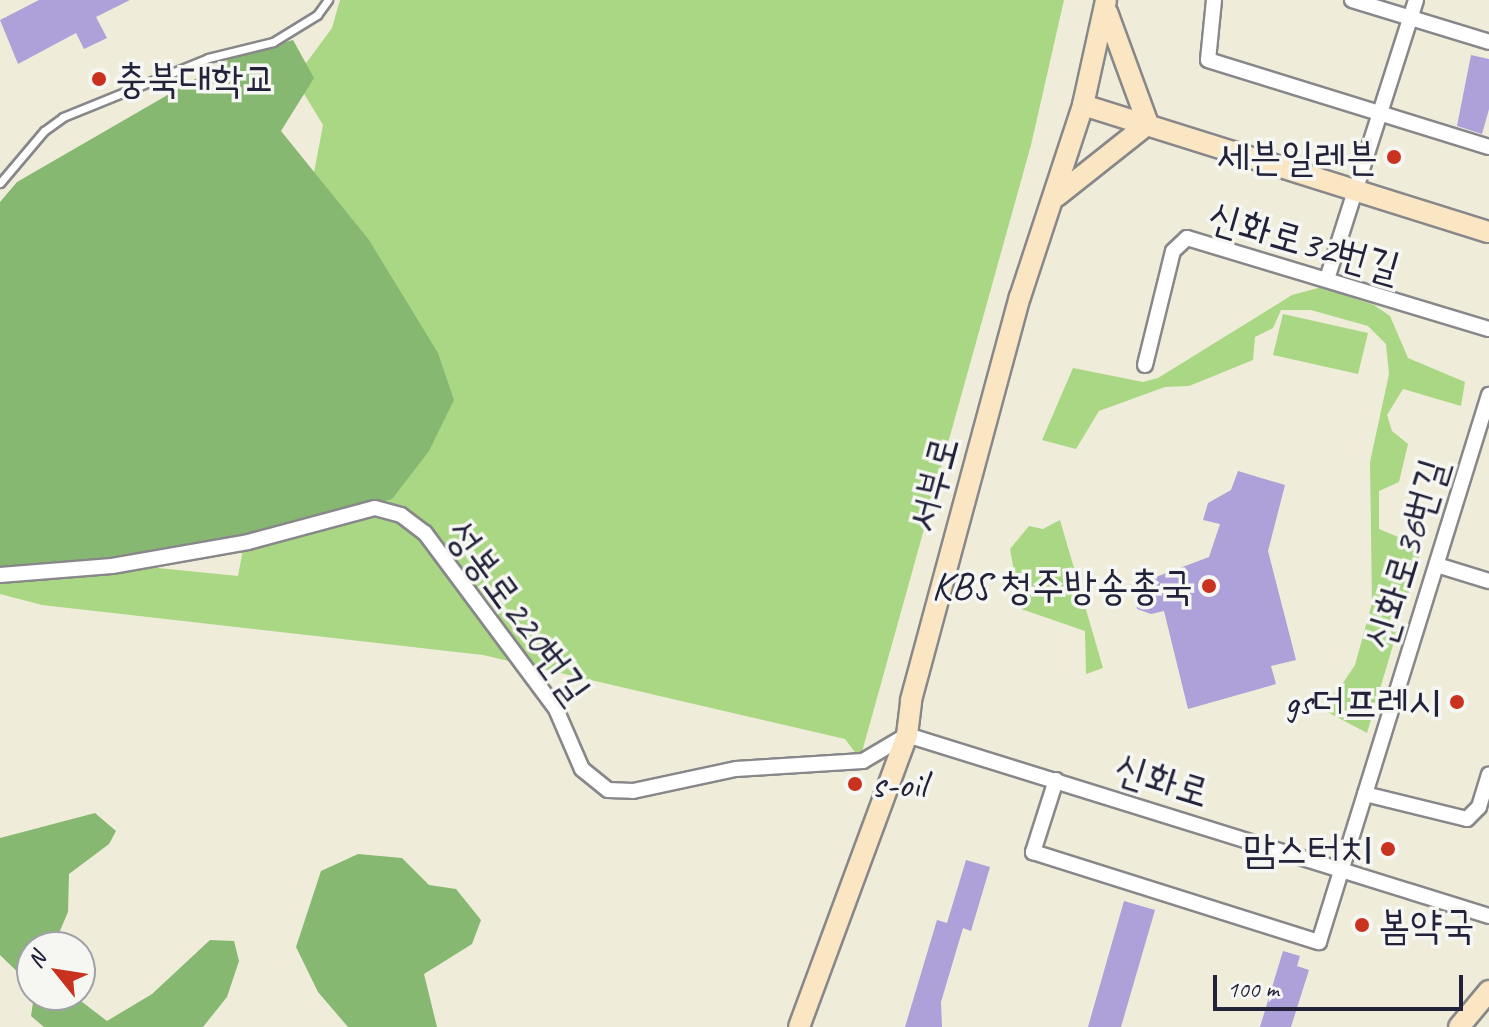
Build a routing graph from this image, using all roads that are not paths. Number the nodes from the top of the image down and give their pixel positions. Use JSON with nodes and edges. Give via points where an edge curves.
{"nodes":[{"id":1,"x":328,"y":0,"type":"edge"},
{"id":2,"x":1214,"y":0,"type":"edge"},
{"id":3,"x":1352,"y":0,"type":"edge"},
{"id":4,"x":1416,"y":0,"type":"edge"},
{"id":5,"x":1107,"y":5,"type":"edge"},
{"id":6,"x":1411,"y":18,"type":"junction"},
{"id":7,"x":1489,"y":42,"type":"edge"},
{"id":8,"x":1083,"y":105,"type":"junction"},
{"id":9,"x":1382,"y":114,"type":"junction"},
{"id":10,"x":1148,"y":124,"type":"junction"},
{"id":11,"x":1489,"y":147,"type":"edge"},
{"id":12,"x":0,"y":183,"type":"edge"},
{"id":13,"x":1356,"y":194,"type":"junction"},
{"id":14,"x":1055,"y":198,"type":"junction"},
{"id":15,"x":1489,"y":232,"type":"edge"},
{"id":16,"x":1327,"y":279,"type":"junction"},
{"id":17,"x":1489,"y":329,"type":"edge"},
{"id":18,"x":1145,"y":365,"type":"dead end"},
{"id":19,"x":1489,"y":395,"type":"edge"},
{"id":20,"x":1437,"y":565,"type":"junction"},
{"id":21,"x":0,"y":575,"type":"edge"},
{"id":22,"x":1489,"y":581,"type":"edge"},
{"id":23,"x":907,"y":735,"type":"junction"},
{"id":24,"x":1489,"y":775,"type":"edge"},
{"id":25,"x":1056,"y":780,"type":"junction"},
{"id":26,"x":1365,"y":794,"type":"junction"},
{"id":27,"x":1341,"y":869,"type":"junction"},
{"id":28,"x":1489,"y":916,"type":"edge"},
{"id":29,"x":1489,"y":991,"type":"edge"},
{"id":30,"x":799,"y":1027,"type":"edge"},
{"id":31,"x":1459,"y":1027,"type":"edge"}],
"edges":[{"from":1,"to":12,"type":"lane","via":[[317,15],[273,42],[208,58],[63,117],[44,131]]},
{"from":2,"to":9,"type":"street","via":[[1208,60]]},
{"from":3,"to":6,"type":"street"},
{"from":4,"to":6,"type":"street"},
{"from":5,"to":8,"type":"main road","name":"서부로"},
{"from":5,"to":10,"type":"main road"},
{"from":6,"to":7,"type":"street"},
{"from":6,"to":9,"type":"street"},
{"from":8,"to":10,"type":"main road"},
{"from":8,"to":14,"type":"main road","name":"서부로"},
{"from":9,"to":11,"type":"street"},
{"from":9,"to":13,"type":"street"},
{"from":10,"to":13,"type":"main road"},
{"from":10,"to":14,"type":"main road"},
{"from":13,"to":15,"type":"main road"},
{"from":13,"to":16,"type":"street"},
{"from":14,"to":23,"type":"main road","name":"서부로","via":[[1020,297],[911,700]]},
{"from":16,"to":17,"type":"street","name":"신화로32번길"},
{"from":16,"to":18,"type":"street","name":"신화로32번길","via":[[1199,240],[1178,242]]},
{"from":19,"to":20,"type":"street","name":"신화로36번길"},
{"from":20,"to":22,"type":"street"},
{"from":20,"to":26,"type":"street","name":"신화로36번길"},
{"from":21,"to":23,"type":"street","name":"성봉로220번길","via":[[112,566],[248,542],[375,508],[401,515],[425,533],[556,709],[582,769],[608,790],[633,791],[736,769],[863,761]]},
{"from":23,"to":25,"type":"street","name":"신화로"},
{"from":23,"to":30,"type":"main road","name":"서부로"},
{"from":24,"to":26,"type":"street","via":[[1473,816],[1457,821]]},
{"from":25,"to":27,"type":"street","name":"신화로"},
{"from":25,"to":27,"type":"street","name":"신화로36번길","via":[[1033,852],[1319,942]]},
{"from":26,"to":27,"type":"street","name":"신화로36번길"},
{"from":27,"to":28,"type":"street","name":"신화로"},
{"from":29,"to":31,"type":"main road"}]}
